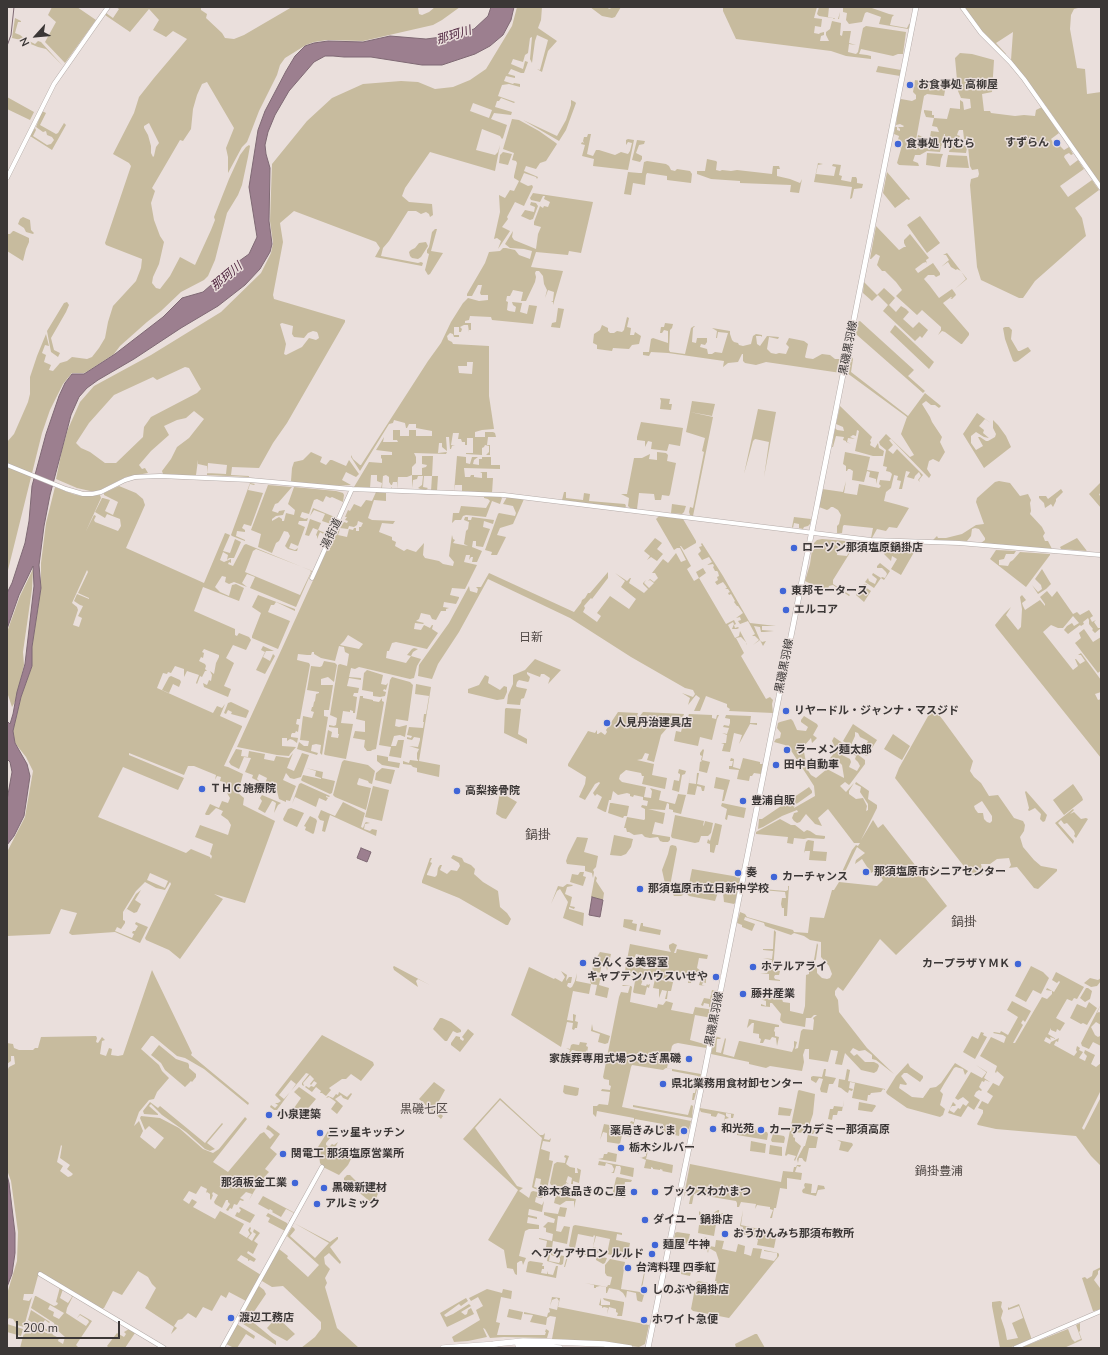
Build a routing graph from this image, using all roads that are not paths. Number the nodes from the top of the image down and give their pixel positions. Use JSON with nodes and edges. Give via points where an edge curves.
{"nodes":[{"id":1,"x":108,"y":7,"type":"edge"},
{"id":2,"x":916,"y":7,"type":"edge"},
{"id":3,"x":962,"y":7,"type":"edge"},
{"id":4,"x":7,"y":178,"type":"edge"},
{"id":5,"x":1101,"y":188,"type":"edge"},
{"id":6,"x":7,"y":465,"type":"edge"},
{"id":7,"x":352,"y":489,"type":"junction"},
{"id":8,"x":812,"y":532,"type":"junction"},
{"id":9,"x":1101,"y":554,"type":"edge"},
{"id":10,"x":312,"y":578,"type":"dead end"},
{"id":11,"x":322,"y":1167,"type":"dead end"},
{"id":12,"x":40,"y":1274,"type":"dead end"},
{"id":13,"x":1101,"y":1311,"type":"edge"},
{"id":14,"x":494,"y":1344,"type":"junction"},
{"id":15,"x":164,"y":1348,"type":"edge"},
{"id":16,"x":222,"y":1348,"type":"edge"},
{"id":17,"x":444,"y":1348,"type":"edge"},
{"id":18,"x":560,"y":1348,"type":"edge"},
{"id":19,"x":630,"y":1348,"type":"edge"},
{"id":20,"x":648,"y":1348,"type":"edge"},
{"id":21,"x":1015,"y":1348,"type":"edge"}],
"edges":[{"from":1,"to":4,"type":"street","via":[[54,84]]},
{"from":2,"to":8,"type":"main road","name":"黒磯黒羽線"},
{"from":3,"to":5,"type":"street","via":[[981,33],[1024,79]]},
{"from":6,"to":7,"type":"street","via":[[83,494],[100,492],[135,477],[160,476]]},
{"from":7,"to":8,"type":"street","via":[[523,497]]},
{"from":7,"to":10,"type":"street","name":"湯街道"},
{"from":8,"to":9,"type":"street","via":[[889,542]]},
{"from":8,"to":20,"type":"main road","name":"黒磯黒羽線"},
{"from":11,"to":16,"type":"street"},
{"from":12,"to":15,"type":"street"},
{"from":13,"to":21,"type":"street"},
{"from":14,"to":17,"type":"highway"},
{"from":14,"to":18,"type":"highway"},
{"from":14,"to":19,"type":"highway","via":[[557,1342]]}]}
